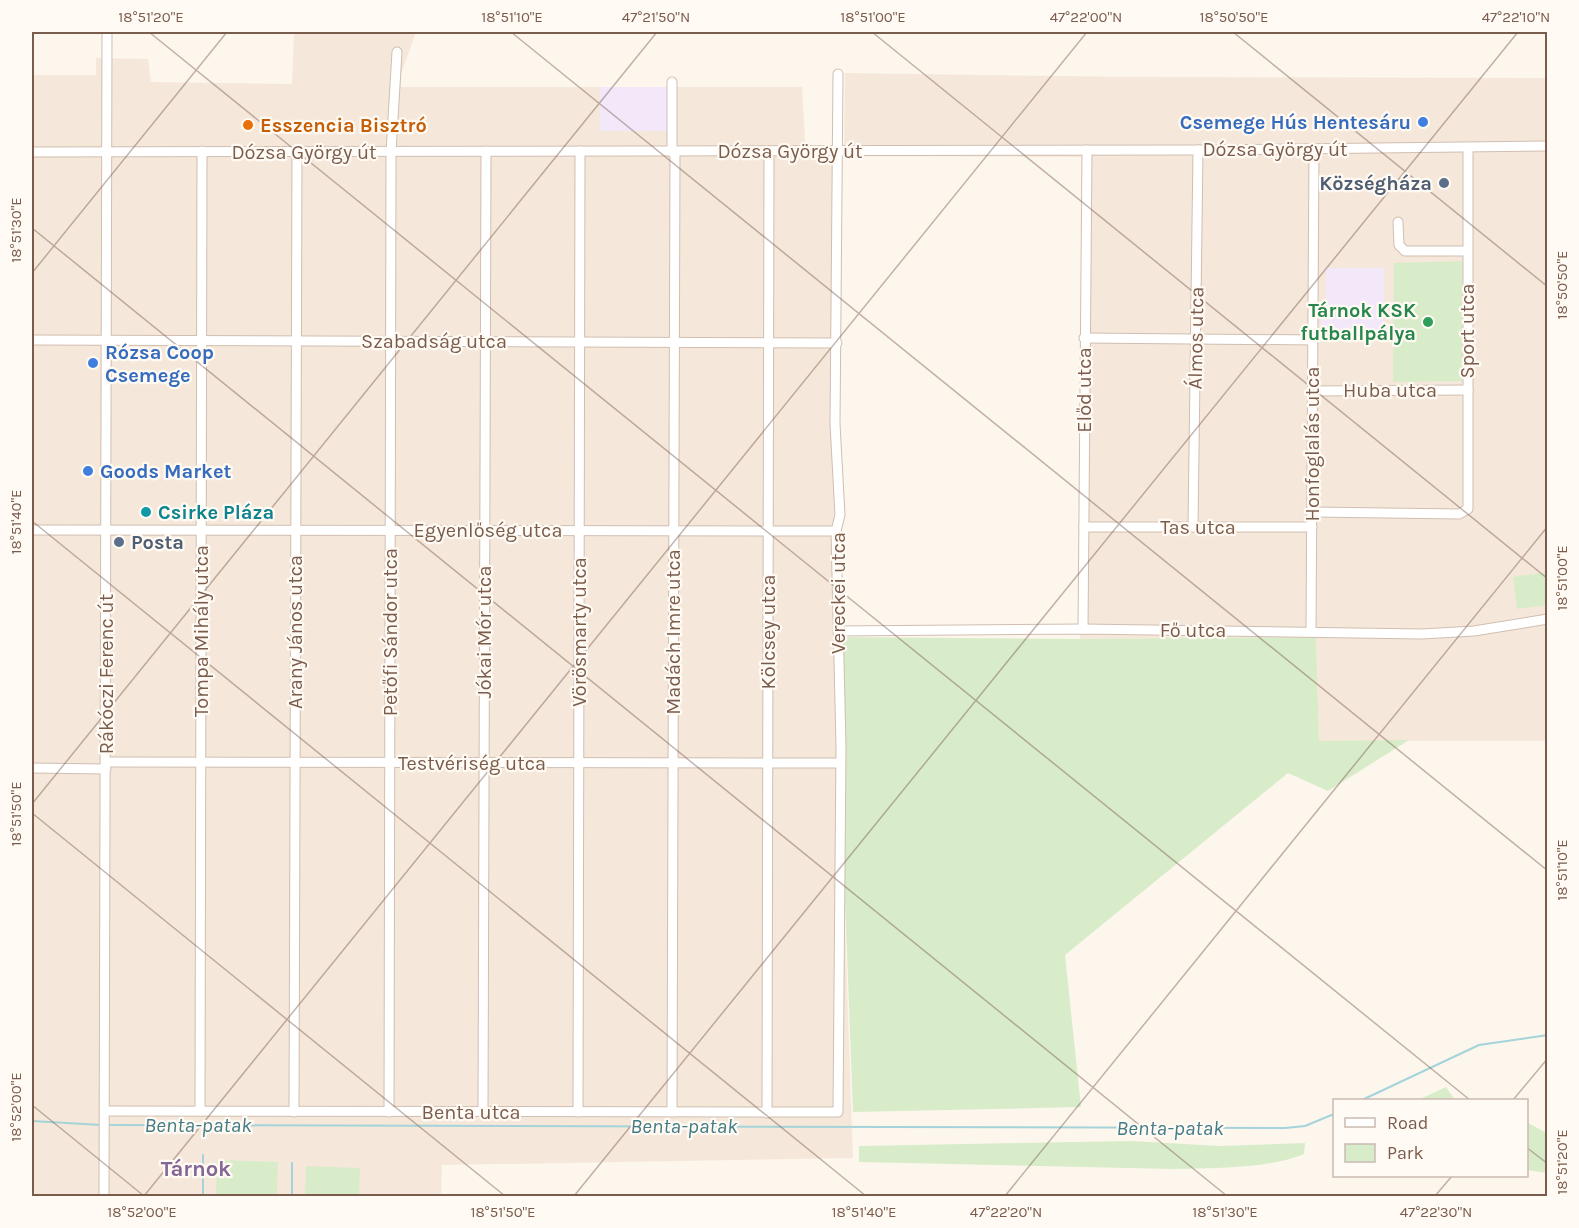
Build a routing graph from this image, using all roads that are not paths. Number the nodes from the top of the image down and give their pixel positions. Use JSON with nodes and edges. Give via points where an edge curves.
{"nodes":[{"id":1,"x":107,"y":32,"type":"edge"},
{"id":2,"x":397,"y":52,"type":"dead end"},
{"id":3,"x":838,"y":74,"type":"dead end"},
{"id":4,"x":672,"y":82,"type":"dead end"},
{"id":5,"x":1548,"y":147,"type":"edge"},
{"id":6,"x":1468,"y":148,"type":"junction"},
{"id":7,"x":1314,"y":149,"type":"junction"},
{"id":8,"x":839,"y":150,"type":"junction"},
{"id":9,"x":1087,"y":150,"type":"junction"},
{"id":10,"x":1198,"y":150,"type":"junction"},
{"id":11,"x":486,"y":151,"type":"junction"},
{"id":12,"x":769,"y":151,"type":"junction"},
{"id":13,"x":32,"y":152,"type":"edge"},
{"id":14,"x":107,"y":152,"type":"junction"},
{"id":15,"x":202,"y":152,"type":"junction"},
{"id":16,"x":297,"y":152,"type":"junction"},
{"id":17,"x":391,"y":152,"type":"junction"},
{"id":18,"x":580,"y":152,"type":"junction"},
{"id":19,"x":674,"y":152,"type":"junction"},
{"id":20,"x":1398,"y":222,"type":"dead end"},
{"id":21,"x":1467,"y":251,"type":"junction"},
{"id":22,"x":1084,"y":338,"type":"junction"},
{"id":23,"x":32,"y":340,"type":"edge"},
{"id":24,"x":107,"y":340,"type":"junction"},
{"id":25,"x":202,"y":340,"type":"junction"},
{"id":26,"x":296,"y":340,"type":"junction"},
{"id":27,"x":1197,"y":340,"type":"junction"},
{"id":28,"x":1313,"y":340,"type":"junction"},
{"id":29,"x":391,"y":341,"type":"junction"},
{"id":30,"x":580,"y":341,"type":"junction"},
{"id":31,"x":486,"y":342,"type":"junction"},
{"id":32,"x":674,"y":342,"type":"junction"},
{"id":33,"x":769,"y":342,"type":"junction"},
{"id":34,"x":837,"y":343,"type":"junction"},
{"id":35,"x":1312,"y":390,"type":"junction"},
{"id":36,"x":1468,"y":390,"type":"junction"},
{"id":37,"x":1312,"y":512,"type":"junction"},
{"id":38,"x":1084,"y":527,"type":"junction"},
{"id":39,"x":1193,"y":527,"type":"junction"},
{"id":40,"x":1312,"y":527,"type":"junction"},
{"id":41,"x":295,"y":529,"type":"junction"},
{"id":42,"x":32,"y":530,"type":"edge"},
{"id":43,"x":106,"y":530,"type":"junction"},
{"id":44,"x":202,"y":530,"type":"junction"},
{"id":45,"x":390,"y":530,"type":"junction"},
{"id":46,"x":485,"y":530,"type":"junction"},
{"id":47,"x":768,"y":530,"type":"junction"},
{"id":48,"x":579,"y":531,"type":"junction"},
{"id":49,"x":674,"y":531,"type":"junction"},
{"id":50,"x":836,"y":531,"type":"junction"},
{"id":51,"x":1548,"y":619,"type":"edge"},
{"id":52,"x":1083,"y":629,"type":"junction"},
{"id":53,"x":837,"y":631,"type":"junction"},
{"id":54,"x":1311,"y":631,"type":"junction"},
{"id":55,"x":201,"y":762,"type":"junction"},
{"id":56,"x":295,"y":762,"type":"junction"},
{"id":57,"x":390,"y":763,"type":"junction"},
{"id":58,"x":484,"y":763,"type":"junction"},
{"id":59,"x":578,"y":763,"type":"junction"},
{"id":60,"x":673,"y":763,"type":"junction"},
{"id":61,"x":838,"y":763,"type":"junction"},
{"id":62,"x":768,"y":764,"type":"junction"},
{"id":63,"x":106,"y":765,"type":"junction"},
{"id":64,"x":32,"y":768,"type":"edge"},
{"id":65,"x":105,"y":1111,"type":"junction"},
{"id":66,"x":200,"y":1111,"type":"junction"},
{"id":67,"x":294,"y":1112,"type":"junction"},
{"id":68,"x":389,"y":1112,"type":"junction"},
{"id":69,"x":483,"y":1112,"type":"junction"},
{"id":70,"x":578,"y":1112,"type":"junction"},
{"id":71,"x":672,"y":1112,"type":"junction"},
{"id":72,"x":838,"y":1112,"type":"joint"},
{"id":73,"x":767,"y":1113,"type":"junction"},
{"id":74,"x":104,"y":1197,"type":"edge"}],
"edges":[{"from":1,"to":14,"type":"street","name":"Rákóczi Ferenc út"},
{"from":2,"to":17,"type":"street","name":"Petőfi Sándor utca"},
{"from":3,"to":8,"type":"street","name":"Vereckei utca"},
{"from":4,"to":19,"type":"street","name":"Madách Imre utca"},
{"from":5,"to":6,"type":"street","name":"Dózsa György út"},
{"from":6,"to":7,"type":"street","name":"Dózsa György út"},
{"from":6,"to":21,"type":"street","name":"Sport utca"},
{"from":7,"to":10,"type":"street","name":"Dózsa György út"},
{"from":7,"to":28,"type":"street","name":"Honfoglalás utca"},
{"from":8,"to":9,"type":"street","name":"Dózsa György út"},
{"from":8,"to":12,"type":"street","name":"Dózsa György út"},
{"from":8,"to":34,"type":"street","name":"Vereckei utca"},
{"from":9,"to":10,"type":"street","name":"Dózsa György út"},
{"from":9,"to":22,"type":"street","name":"Előd utca"},
{"from":10,"to":27,"type":"street","name":"Álmos utca"},
{"from":11,"to":17,"type":"street","name":"Dózsa György út"},
{"from":11,"to":18,"type":"street","name":"Dózsa György út"},
{"from":11,"to":31,"type":"street","name":"Jókai Mór utca"},
{"from":12,"to":19,"type":"street","name":"Dózsa György út"},
{"from":12,"to":33,"type":"street","name":"Kölcsey utca"},
{"from":13,"to":14,"type":"street","name":"Dózsa György út"},
{"from":14,"to":15,"type":"street","name":"Dózsa György út"},
{"from":14,"to":24,"type":"street","name":"Rákóczi Ferenc út"},
{"from":15,"to":16,"type":"street","name":"Dózsa György út"},
{"from":15,"to":25,"type":"street","name":"Tompa Mihály utca"},
{"from":16,"to":17,"type":"street","name":"Dózsa György út"},
{"from":16,"to":26,"type":"street","name":"Arany János utca"},
{"from":17,"to":29,"type":"street","name":"Petőfi Sándor utca"},
{"from":18,"to":19,"type":"street","name":"Dózsa György út"},
{"from":18,"to":30,"type":"street","name":"Vörösmarty utca"},
{"from":19,"to":32,"type":"street","name":"Madách Imre utca"},
{"from":20,"to":21,"type":"street","via":[[1399,245],[1406,251]]},
{"from":21,"to":36,"type":"street","name":"Sport utca"},
{"from":22,"to":27,"type":"street"},
{"from":22,"to":38,"type":"street","name":"Előd utca"},
{"from":23,"to":24,"type":"street","name":"Szabadság utca"},
{"from":24,"to":25,"type":"street","name":"Szabadság utca"},
{"from":24,"to":43,"type":"street","name":"Rákóczi Ferenc út"},
{"from":25,"to":26,"type":"street","name":"Szabadság utca"},
{"from":25,"to":44,"type":"street","name":"Tompa Mihály utca"},
{"from":26,"to":29,"type":"street","name":"Szabadság utca"},
{"from":26,"to":41,"type":"street","name":"Arany János utca"},
{"from":27,"to":28,"type":"street"},
{"from":27,"to":39,"type":"street","name":"Álmos utca"},
{"from":28,"to":35,"type":"street","name":"Honfoglalás utca"},
{"from":29,"to":31,"type":"street","name":"Szabadság utca"},
{"from":29,"to":45,"type":"street","name":"Petőfi Sándor utca"},
{"from":30,"to":31,"type":"street","name":"Szabadság utca"},
{"from":30,"to":32,"type":"street","name":"Szabadság utca"},
{"from":30,"to":48,"type":"street","name":"Vörösmarty utca"},
{"from":31,"to":46,"type":"street","name":"Jókai Mór utca"},
{"from":32,"to":33,"type":"street","name":"Szabadság utca"},
{"from":32,"to":49,"type":"street","name":"Madách Imre utca"},
{"from":33,"to":34,"type":"street","name":"Szabadság utca"},
{"from":33,"to":47,"type":"street","name":"Kölcsey utca"},
{"from":34,"to":50,"type":"street","name":"Vereckei utca","via":[[835,424],[840,515]]},
{"from":35,"to":36,"type":"street","name":"Huba utca"},
{"from":35,"to":37,"type":"street","name":"Honfoglalás utca"},
{"from":36,"to":37,"type":"street","name":"Sport utca","via":[[1465,512]]},
{"from":37,"to":40,"type":"street","name":"Honfoglalás utca"},
{"from":38,"to":39,"type":"street","name":"Tas utca"},
{"from":38,"to":52,"type":"street","name":"Előd utca"},
{"from":39,"to":40,"type":"street","name":"Tas utca"},
{"from":40,"to":54,"type":"street","name":"Honfoglalás utca"},
{"from":41,"to":44,"type":"street","name":"Egyenlőség utca"},
{"from":41,"to":45,"type":"street","name":"Egyenlőség utca"},
{"from":41,"to":56,"type":"street","name":"Arany János utca"},
{"from":42,"to":43,"type":"street","name":"Egyenlőség utca"},
{"from":43,"to":44,"type":"street","name":"Egyenlőség utca"},
{"from":43,"to":63,"type":"street","name":"Rákóczi Ferenc út"},
{"from":44,"to":55,"type":"street","name":"Tompa Mihály utca"},
{"from":45,"to":46,"type":"street","name":"Egyenlőség utca"},
{"from":45,"to":57,"type":"street","name":"Petőfi Sándor utca"},
{"from":46,"to":48,"type":"street","name":"Egyenlőség utca"},
{"from":46,"to":58,"type":"street","name":"Jókai Mór utca"},
{"from":47,"to":49,"type":"street","name":"Egyenlőség utca"},
{"from":47,"to":50,"type":"street","name":"Egyenlőség utca"},
{"from":47,"to":62,"type":"street","name":"Kölcsey utca"},
{"from":48,"to":49,"type":"street","name":"Egyenlőség utca"},
{"from":48,"to":59,"type":"street","name":"Vörösmarty utca"},
{"from":49,"to":60,"type":"street","name":"Madách Imre utca"},
{"from":50,"to":53,"type":"street","name":"Vereckei utca"},
{"from":51,"to":54,"type":"street","name":"Fő utca","via":[[1474,631]]},
{"from":52,"to":53,"type":"street","name":"Fő utca"},
{"from":52,"to":54,"type":"street","name":"Fő utca"},
{"from":53,"to":61,"type":"street","name":"Vereckei utca","via":[[841,747]]},
{"from":55,"to":56,"type":"street","name":"Testvériség utca"},
{"from":55,"to":63,"type":"street","name":"Testvériség utca"},
{"from":55,"to":66,"type":"street","name":"Tompa Mihály utca"},
{"from":56,"to":57,"type":"street","name":"Testvériség utca"},
{"from":56,"to":67,"type":"street","name":"Arany János utca"},
{"from":57,"to":58,"type":"street","name":"Testvériség utca"},
{"from":57,"to":68,"type":"street","name":"Petőfi Sándor utca"},
{"from":58,"to":59,"type":"street","name":"Testvériség utca"},
{"from":58,"to":69,"type":"street","name":"Jókai Mór utca"},
{"from":59,"to":60,"type":"street","name":"Testvériség utca"},
{"from":59,"to":70,"type":"street","name":"Vörösmarty utca"},
{"from":60,"to":62,"type":"street","name":"Testvériség utca"},
{"from":60,"to":71,"type":"street","name":"Madách Imre utca"},
{"from":61,"to":62,"type":"street","name":"Testvériség utca"},
{"from":61,"to":72,"type":"street","name":"Vereckei utca"},
{"from":62,"to":73,"type":"street","name":"Kölcsey utca"},
{"from":63,"to":64,"type":"street","name":"Testvériség utca"},
{"from":63,"to":65,"type":"street","name":"Rákóczi Ferenc út"},
{"from":65,"to":66,"type":"street","name":"Benta utca"},
{"from":65,"to":74,"type":"street","name":"Rákóczi Ferenc út"},
{"from":66,"to":67,"type":"street","name":"Benta utca"},
{"from":67,"to":68,"type":"street","name":"Benta utca"},
{"from":68,"to":69,"type":"street","name":"Benta utca"},
{"from":69,"to":70,"type":"street","name":"Benta utca"},
{"from":70,"to":71,"type":"street","name":"Benta utca"},
{"from":71,"to":73,"type":"street","name":"Benta utca"},
{"from":72,"to":73,"type":"street","name":"Benta utca"}]}
